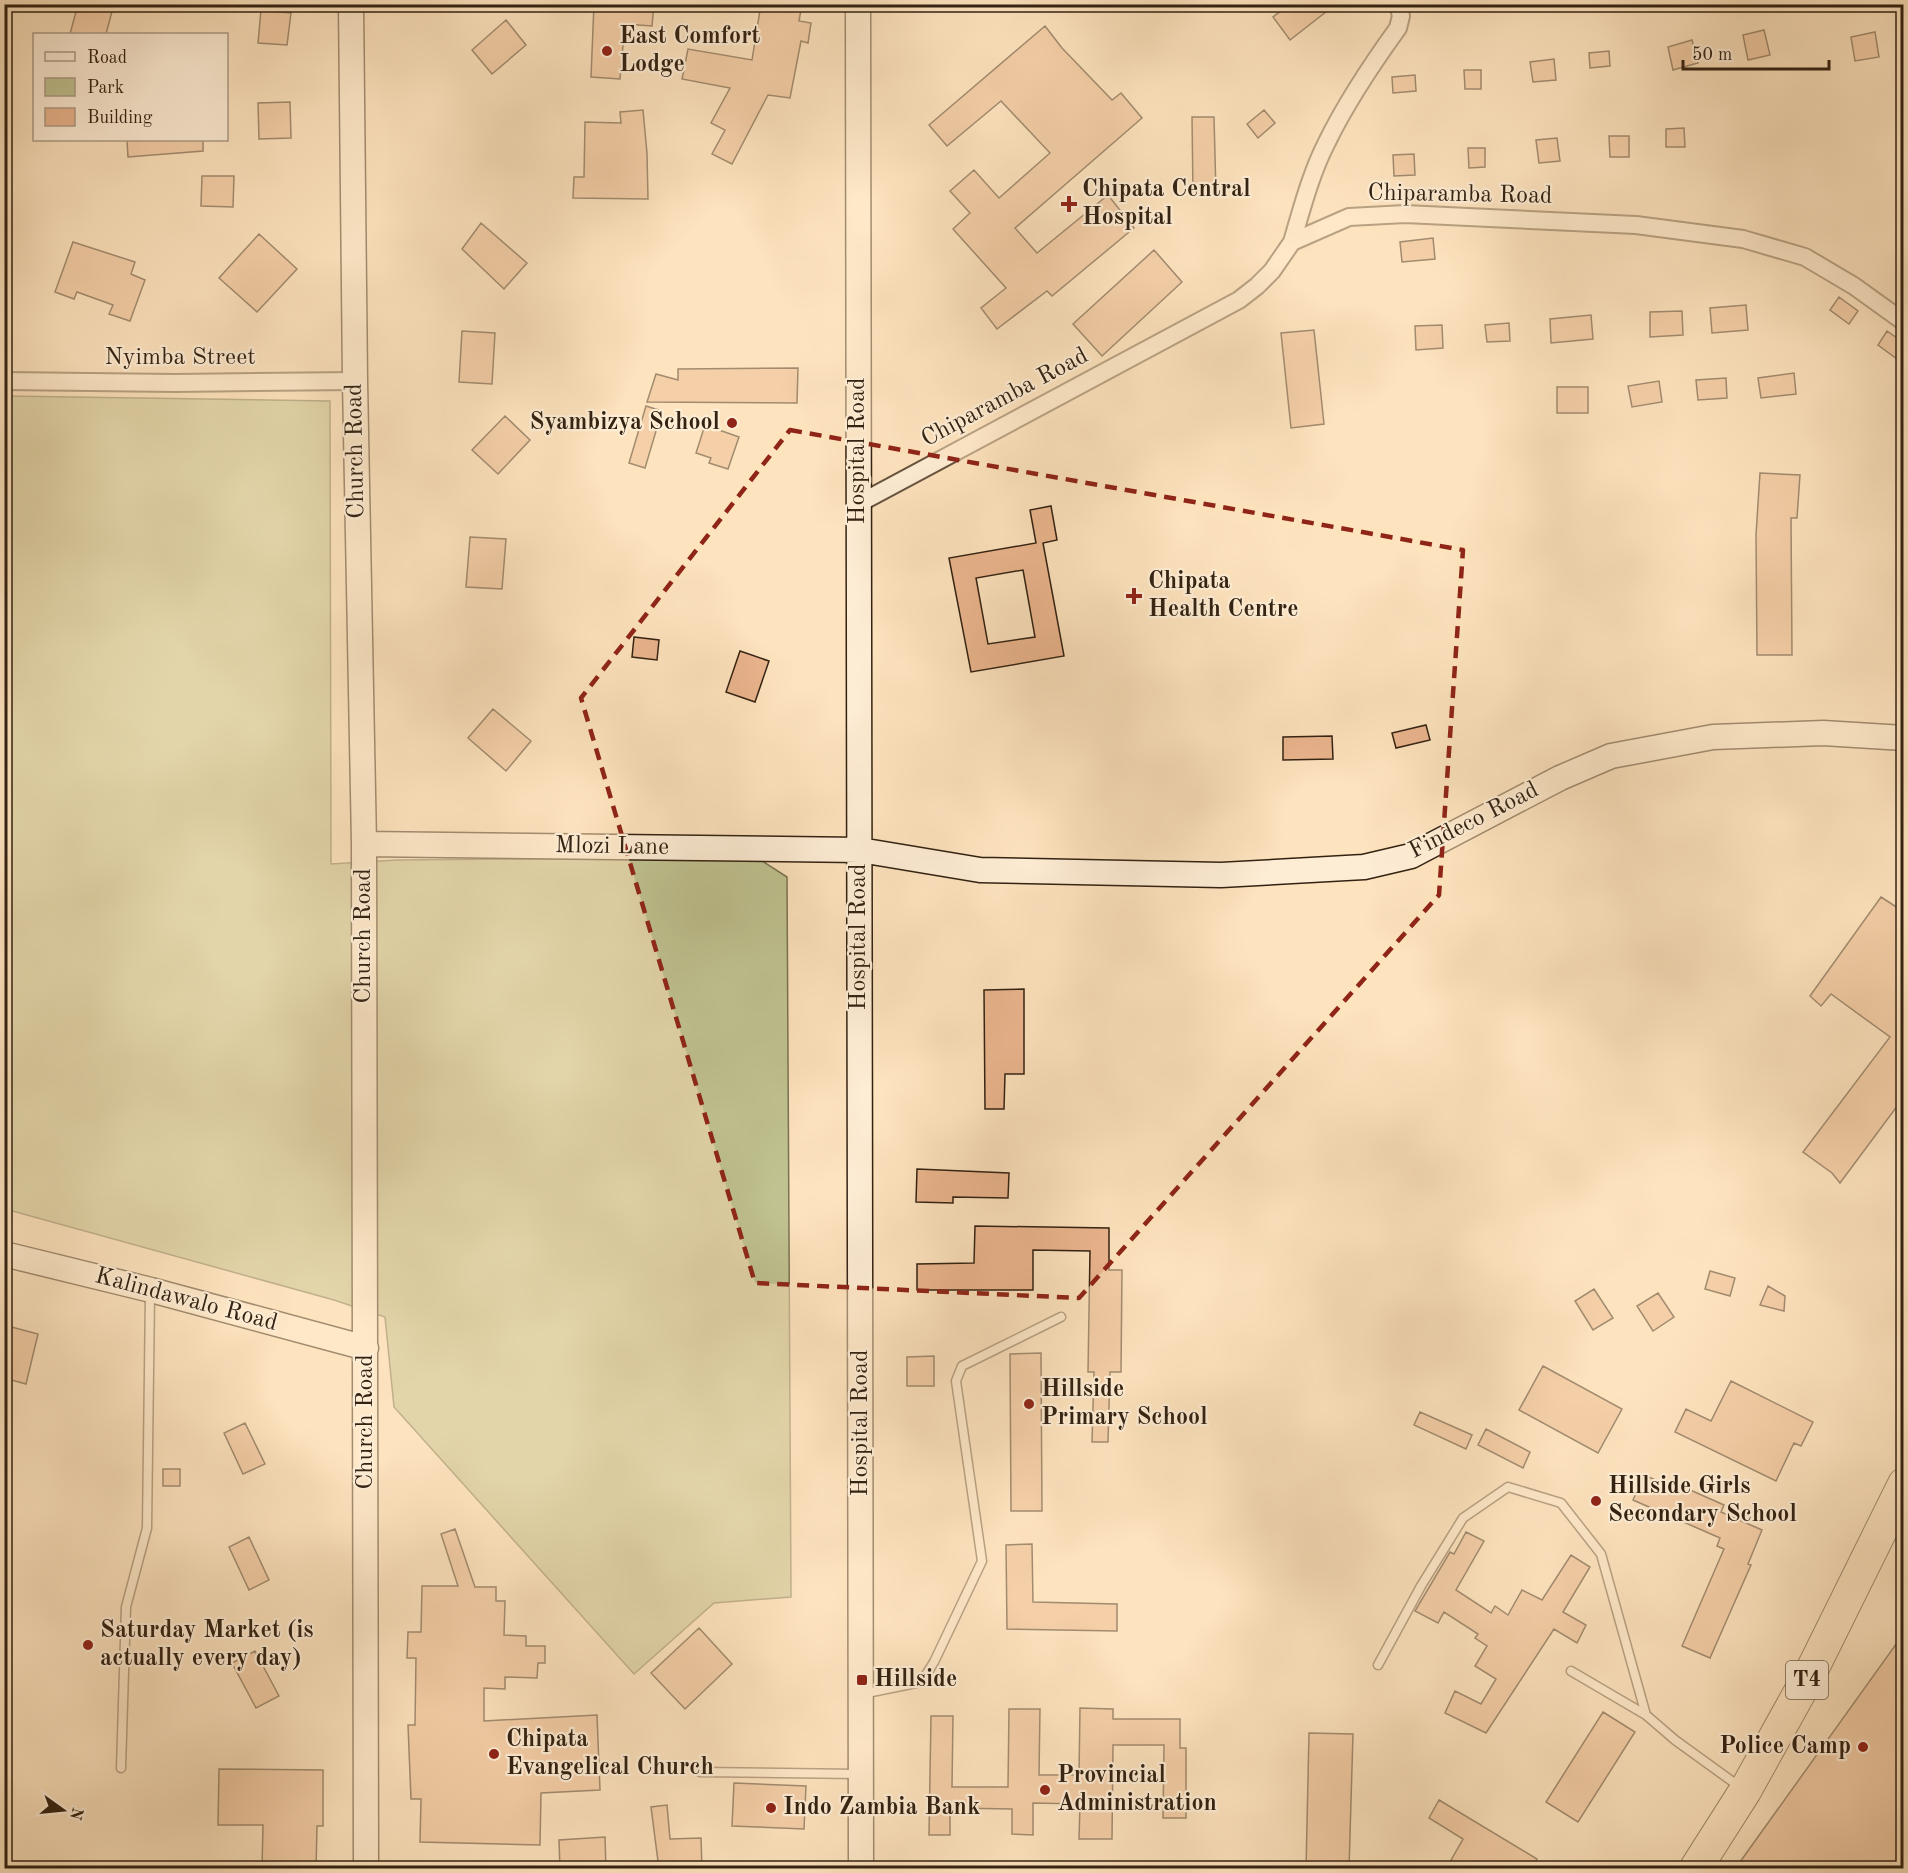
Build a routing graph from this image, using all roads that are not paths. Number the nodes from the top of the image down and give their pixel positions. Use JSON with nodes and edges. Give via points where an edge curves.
{"nodes":[{"id":1,"x":351,"y":4,"type":"edge"},
{"id":2,"x":858,"y":4,"type":"edge"},
{"id":3,"x":1398,"y":4,"type":"edge"},
{"id":4,"x":1292,"y":242,"type":"junction"},
{"id":5,"x":1904,"y":322,"type":"edge"},
{"id":6,"x":4,"y":381,"type":"edge"},
{"id":7,"x":355,"y":381,"type":"junction"},
{"id":8,"x":858,"y":504,"type":"junction"},
{"id":9,"x":1904,"y":738,"type":"edge"},
{"id":10,"x":364,"y":844,"type":"junction"},
{"id":11,"x":860,"y":850,"type":"junction"},
{"id":12,"x":4,"y":1254,"type":"edge"},
{"id":13,"x":150,"y":1290,"type":"junction"},
{"id":14,"x":1061,"y":1317,"type":"dead end"},
{"id":15,"x":366,"y":1348,"type":"junction"},
{"id":16,"x":1904,"y":1484,"type":"edge"},
{"id":17,"x":1378,"y":1665,"type":"dead end"},
{"id":18,"x":1571,"y":1671,"type":"dead end"},
{"id":19,"x":862,"y":1694,"type":"junction"},
{"id":20,"x":1646,"y":1715,"type":"junction"},
{"id":21,"x":121,"y":1768,"type":"dead end"},
{"id":22,"x":700,"y":1772,"type":"dead end"},
{"id":23,"x":861,"y":1774,"type":"junction"},
{"id":24,"x":1745,"y":1791,"type":"junction"},
{"id":25,"x":366,"y":1869,"type":"edge"},
{"id":26,"x":861,"y":1869,"type":"edge"},
{"id":27,"x":1696,"y":1869,"type":"edge"}],
"edges":[{"from":1,"to":7,"type":"street","name":"Church Road"},
{"from":2,"to":8,"type":"street","name":"Hospital Road"},
{"from":3,"to":4,"type":"street","via":[[1398,28],[1351,97],[1326,143]]},
{"from":4,"to":5,"type":"street","name":"Chiparamba Road","via":[[1349,217],[1394,215],[1647,226],[1743,239],[1806,256]]},
{"from":4,"to":8,"type":"street","name":"Chiparamba Road","via":[[1264,279],[1239,300]]},
{"from":6,"to":7,"type":"street","name":"Nyimba Street"},
{"from":7,"to":10,"type":"street","name":"Church Road"},
{"from":8,"to":11,"type":"street","name":"Hospital Road"},
{"from":9,"to":11,"type":"street","name":"Findeco Road","via":[[1823,733],[1713,737],[1611,756],[1560,778],[1411,856],[1364,867],[1221,875],[980,870]]},
{"from":10,"to":11,"type":"street","name":"Mlozi Lane"},
{"from":10,"to":15,"type":"street","name":"Church Road"},
{"from":11,"to":19,"type":"street","name":"Hospital Road"},
{"from":12,"to":13,"type":"street","name":"Kalindawalo Road"},
{"from":13,"to":15,"type":"street","name":"Kalindawalo Road"},
{"from":13,"to":21,"type":"lane","via":[[147,1528],[126,1607]]},
{"from":14,"to":19,"type":"lane","via":[[962,1366],[958,1373],[982,1561],[924,1678]]},
{"from":15,"to":25,"type":"street","name":"Church Road"},
{"from":16,"to":24,"type":"highway","number":"T4","via":[[1811,1672]]},
{"from":17,"to":20,"type":"lane","via":[[1463,1518],[1508,1487],[1561,1503],[1601,1554]]},
{"from":18,"to":20,"type":"lane"},
{"from":19,"to":23,"type":"street","name":"Hospital Road"},
{"from":20,"to":24,"type":"lane"},
{"from":22,"to":23,"type":"lane"},
{"from":23,"to":26,"type":"street","name":"Hospital Road"},
{"from":24,"to":27,"type":"highway","number":"T4"}]}
